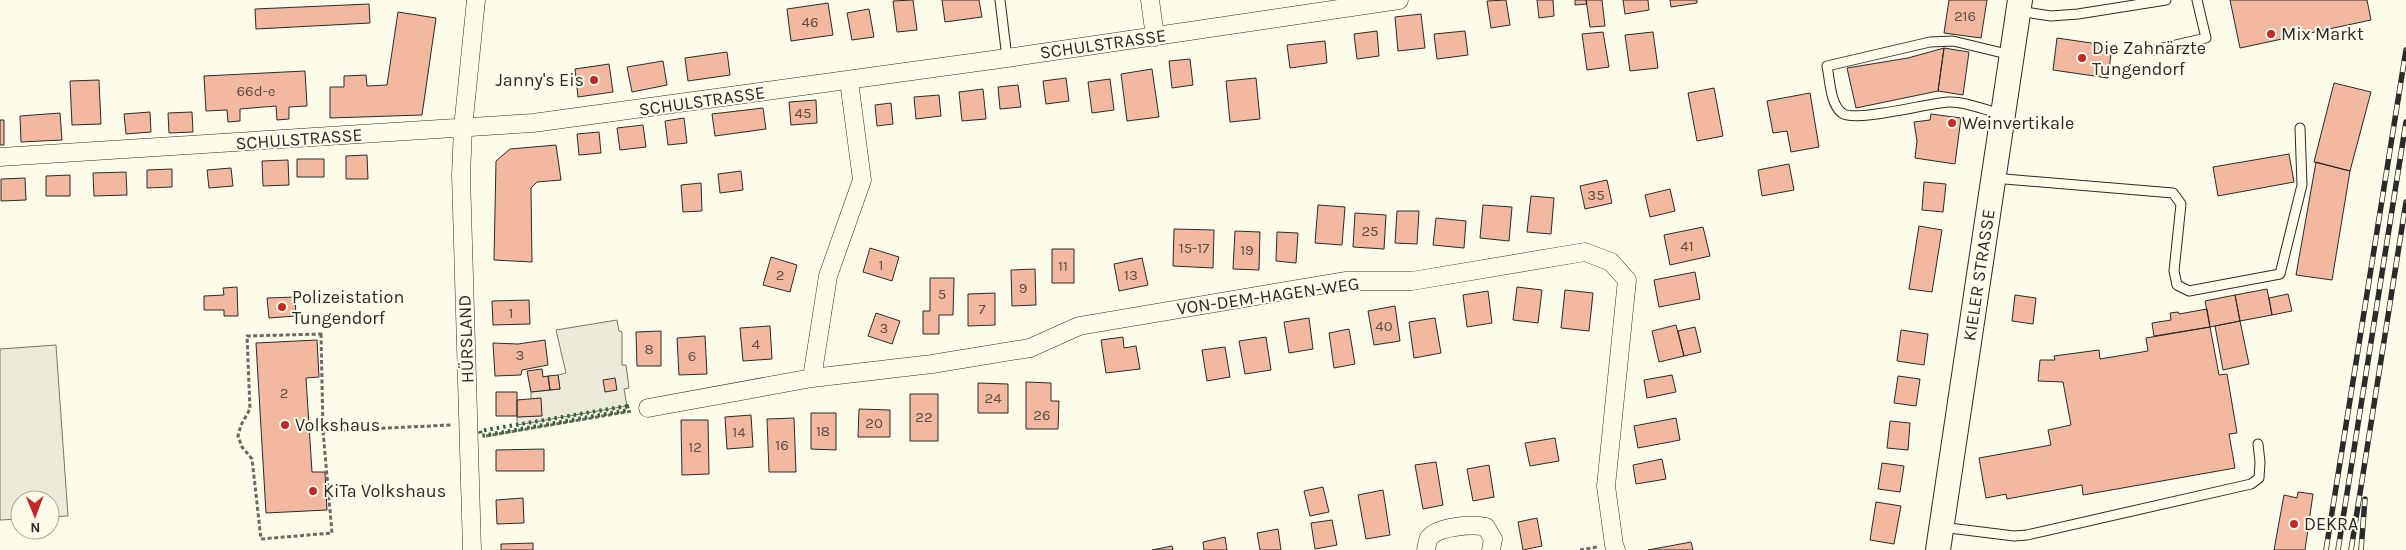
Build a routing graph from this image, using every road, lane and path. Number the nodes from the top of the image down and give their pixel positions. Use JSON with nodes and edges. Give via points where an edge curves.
{"nodes":[{"id":1,"x":476,"y":0,"type":"edge"},
{"id":2,"x":1000,"y":0,"type":"edge"},
{"id":3,"x":1150,"y":0,"type":"edge"},
{"id":4,"x":1399,"y":0,"type":"edge"},
{"id":5,"x":2166,"y":0,"type":"edge"},
{"id":6,"x":2197,"y":0,"type":"edge"},
{"id":7,"x":2019,"y":6,"type":"edge"},
{"id":8,"x":1155,"y":37,"type":"junction"},
{"id":9,"x":2154,"y":50,"type":"dead end"},
{"id":10,"x":2012,"y":55,"type":"junction"},
{"id":11,"x":1007,"y":58,"type":"junction"},
{"id":12,"x":849,"y":81,"type":"junction"},
{"id":13,"x":2003,"y":115,"type":"junction"},
{"id":14,"x":463,"y":128,"type":"junction"},
{"id":15,"x":2300,"y":128,"type":"dead end"},
{"id":16,"x":0,"y":157,"type":"edge"},
{"id":17,"x":1993,"y":178,"type":"junction"},
{"id":18,"x":812,"y":378,"type":"junction"},
{"id":19,"x":648,"y":408,"type":"joint"},
{"id":20,"x":323,"y":431,"type":"junction"},
{"id":21,"x":469,"y":432,"type":"junction"},
{"id":22,"x":2258,"y":444,"type":"dead end"},
{"id":23,"x":1939,"y":539,"type":"edge"},
{"id":24,"x":472,"y":550,"type":"edge"},
{"id":25,"x":1426,"y":550,"type":"edge"},
{"id":26,"x":1491,"y":550,"type":"edge"},
{"id":27,"x":1616,"y":550,"type":"edge"}],
"edges":[{"from":1,"to":14,"type":"street","name":"HÜRSLAND"},
{"from":2,"to":11,"type":"lane"},
{"from":3,"to":8,"type":"street"},
{"from":4,"to":8,"type":"street","name":"SCHULSTRASSE"},
{"from":5,"to":7,"type":"lane","via":[[2051,16]]},
{"from":6,"to":9,"type":"lane","via":[[2206,38]]},
{"from":7,"to":10,"type":"main road","name":"KIELER STRASSE"},
{"from":8,"to":11,"type":"street","name":"SCHULSTRASSE"},
{"from":10,"to":13,"type":"main road","name":"KIELER STRASSE"},
{"from":10,"to":13,"type":"lane","via":[[1954,41],[1930,42],[1827,66],[1833,99],[1846,116],[1951,101]]},
{"from":11,"to":12,"type":"street","name":"SCHULSTRASSE"},
{"from":12,"to":14,"type":"street","name":"SCHULSTRASSE","via":[[533,123]]},
{"from":12,"to":18,"type":"street","via":[[862,180],[828,276]]},
{"from":13,"to":17,"type":"main road","name":"KIELER STRASSE"},
{"from":14,"to":16,"type":"street","name":"SCHULSTRASSE"},
{"from":14,"to":21,"type":"street","name":"HÜRSLAND","via":[[461,175]]},
{"from":15,"to":17,"type":"lane","via":[[2302,185],[2280,274],[2189,291],[2177,285],[2174,271],[2181,204],[2172,193]]},
{"from":17,"to":23,"type":"main road","name":"KIELER STRASSE"},
{"from":18,"to":19,"type":"street","name":"VON-DEM-HAGEN-WEG"},
{"from":18,"to":27,"type":"street","name":"VON-DEM-HAGEN-WEG","via":[[1030,348],[1079,326],[1344,281],[1412,281],[1585,252],[1611,262],[1626,280],[1606,486]]},
{"from":19,"to":21,"type":"path"},
{"from":20,"to":20,"type":"path","via":[[321,334],[247,336],[250,409],[238,436],[252,459],[261,539],[332,533]]},
{"from":20,"to":21,"type":"path"},
{"from":21,"to":24,"type":"street","name":"HÜRSLAND"},
{"from":22,"to":23,"type":"lane","via":[[2259,478],[2251,484],[2027,534]]},
{"from":25,"to":26,"type":"street","via":[[1429,539],[1437,532],[1473,524],[1486,527],[1493,539]]}]}
